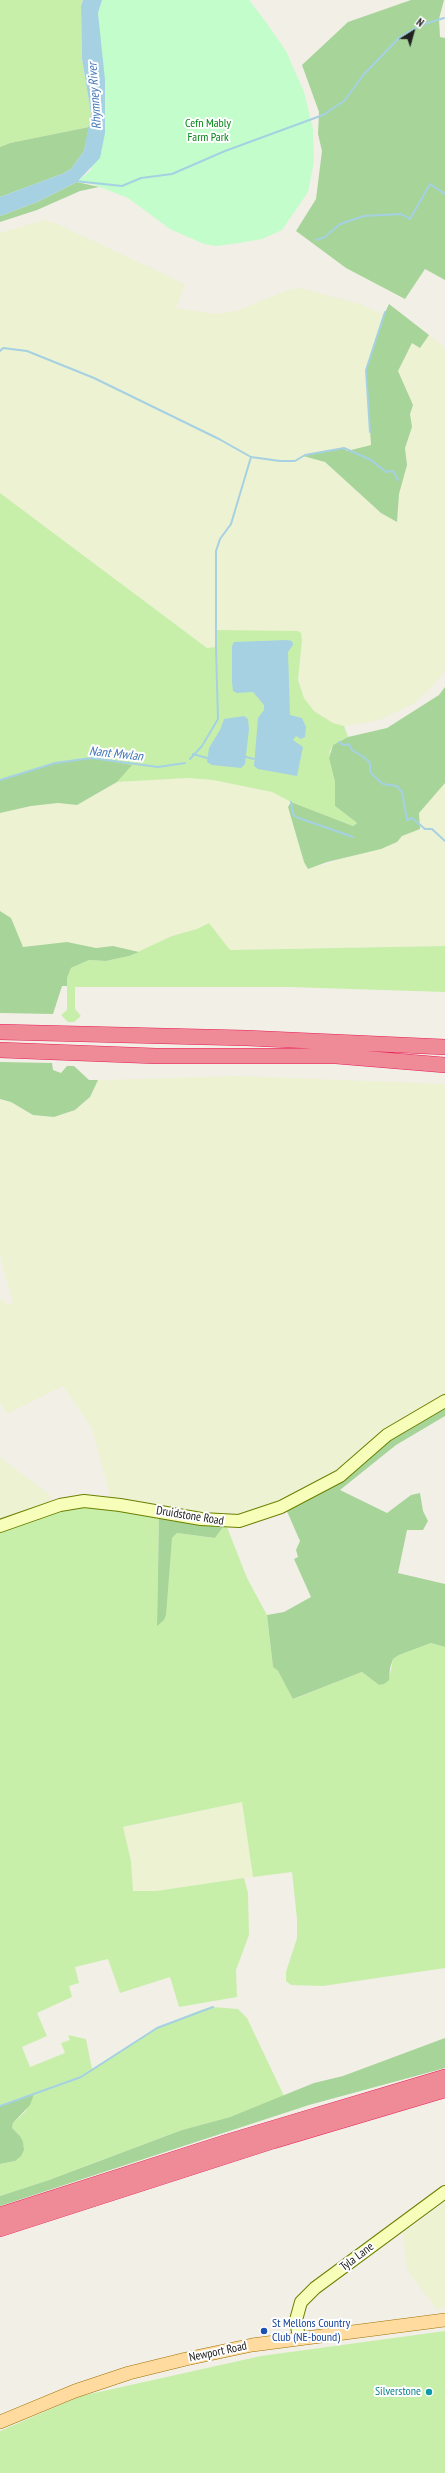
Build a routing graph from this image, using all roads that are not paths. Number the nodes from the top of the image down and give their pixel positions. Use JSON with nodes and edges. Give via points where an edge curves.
{"nodes":[{"id":1,"x":0,"y":1032,"type":"edge"},
{"id":2,"x":445,"y":1047,"type":"edge"},
{"id":3,"x":0,"y":1050,"type":"edge"},
{"id":4,"x":445,"y":1065,"type":"edge"},
{"id":5,"x":445,"y":1401,"type":"edge"},
{"id":6,"x":0,"y":1526,"type":"edge"},
{"id":7,"x":445,"y":2077,"type":"edge"},
{"id":8,"x":445,"y":2090,"type":"edge"},
{"id":9,"x":445,"y":2192,"type":"edge"},
{"id":10,"x":0,"y":2215,"type":"edge"},
{"id":11,"x":0,"y":2229,"type":"edge"},
{"id":12,"x":445,"y":2320,"type":"edge"},
{"id":13,"x":299,"y":2338,"type":"junction"},
{"id":14,"x":0,"y":2422,"type":"edge"}],
"edges":[{"from":1,"to":2,"type":"highway","via":[[246,1038]]},
{"from":3,"to":4,"type":"highway","via":[[156,1056],[336,1056]]},
{"from":5,"to":6,"type":"street","name":"Druidstone Road","via":[[387,1435],[340,1476],[280,1506],[239,1521],[207,1520],[84,1501],[60,1505]]},
{"from":7,"to":10,"type":"highway","via":[[227,2142]]},
{"from":8,"to":11,"type":"highway","via":[[265,2143]]},
{"from":9,"to":13,"type":"street","name":"Tyla Lane","via":[[315,2288],[301,2302],[296,2320]]},
{"from":12,"to":13,"type":"main road","name":"Newport Road"},
{"from":13,"to":14,"type":"main road","name":"Newport Road","via":[[245,2346],[129,2373],[44,2402]]}]}
